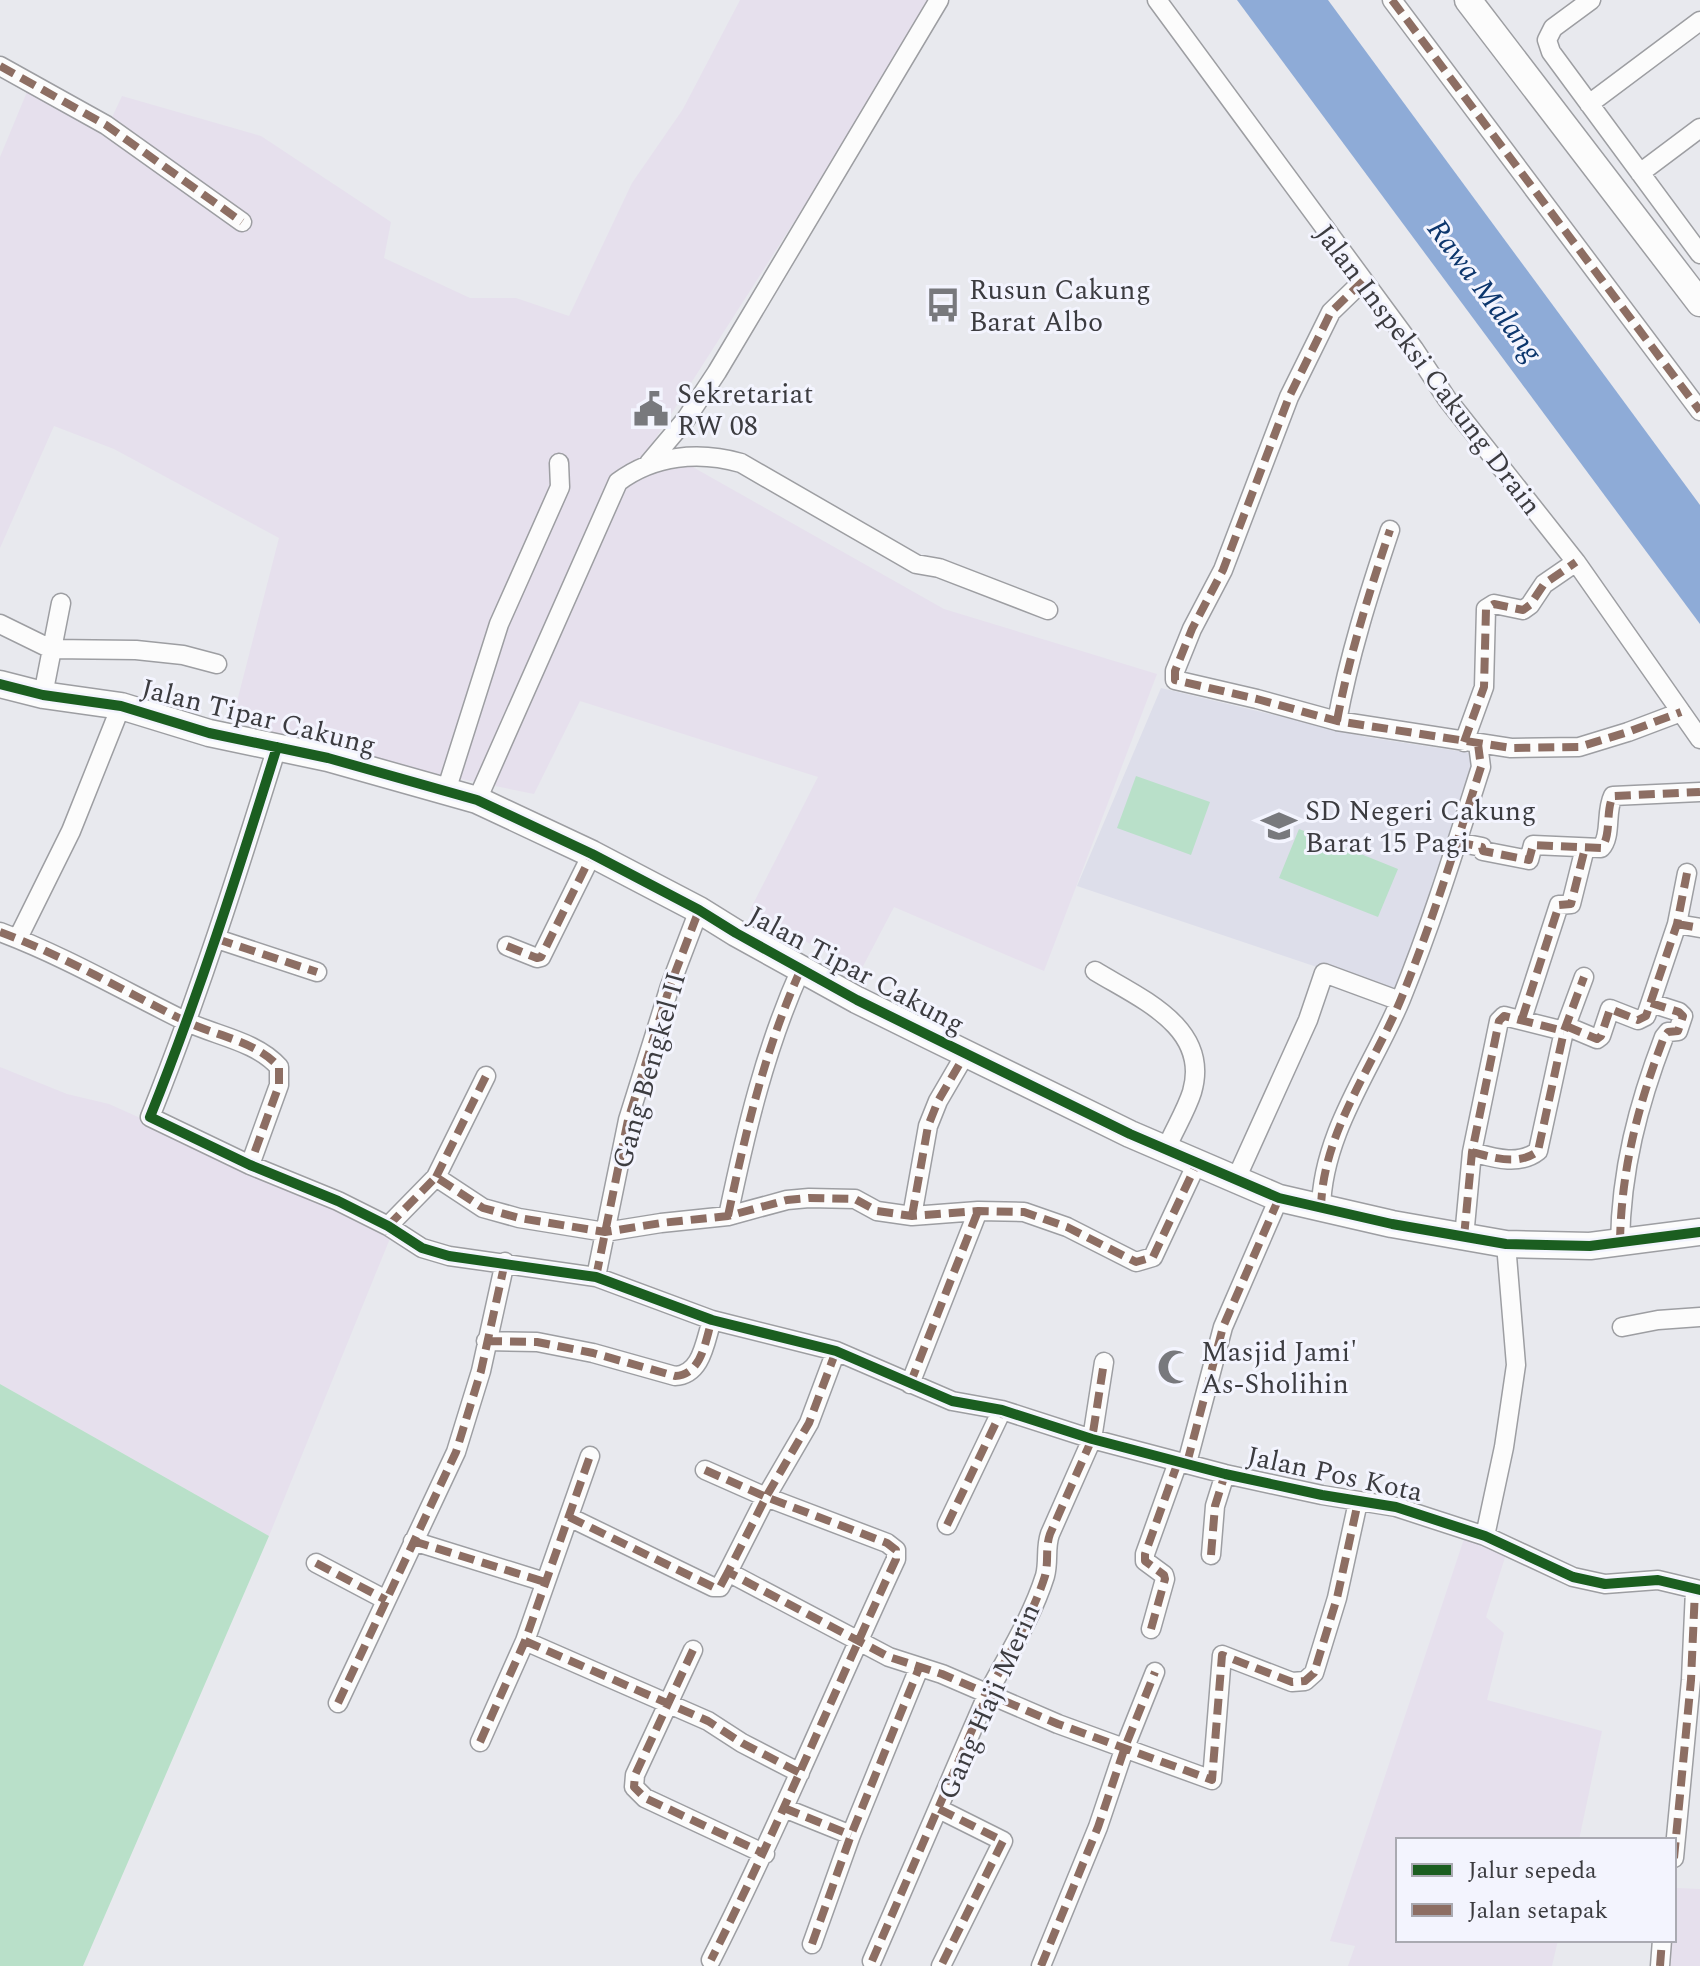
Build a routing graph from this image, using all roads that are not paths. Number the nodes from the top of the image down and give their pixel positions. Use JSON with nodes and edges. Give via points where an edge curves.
{"nodes":[{"id":1,"x":939,"y":0,"type":"edge"},
{"id":2,"x":1157,"y":0,"type":"edge"},
{"id":3,"x":1392,"y":0,"type":"edge"},
{"id":4,"x":1468,"y":0,"type":"edge"},
{"id":5,"x":1591,"y":0,"type":"edge"},
{"id":6,"x":1700,"y":21,"type":"edge"},
{"id":7,"x":0,"y":66,"type":"edge"},
{"id":8,"x":1589,"y":104,"type":"junction"},
{"id":9,"x":1700,"y":128,"type":"edge"},
{"id":10,"x":1640,"y":173,"type":"junction"},
{"id":11,"x":242,"y":222,"type":"dead end"},
{"id":12,"x":1697,"y":243,"type":"edge"},
{"id":13,"x":1363,"y":281,"type":"junction"},
{"id":14,"x":1700,"y":303,"type":"edge"},
{"id":15,"x":1700,"y":411,"type":"edge"},
{"id":16,"x":559,"y":463,"type":"dead end"},
{"id":17,"x":649,"y":463,"type":"junction"},
{"id":18,"x":1390,"y":530,"type":"dead end"},
{"id":19,"x":1576,"y":562,"type":"junction"},
{"id":20,"x":61,"y":603,"type":"dead end"},
{"id":21,"x":1048,"y":610,"type":"dead end"},
{"id":22,"x":0,"y":624,"type":"edge"},
{"id":23,"x":51,"y":649,"type":"junction"},
{"id":24,"x":217,"y":664,"type":"dead end"},
{"id":25,"x":0,"y":684,"type":"edge"},
{"id":26,"x":43,"y":695,"type":"junction"},
{"id":27,"x":121,"y":706,"type":"junction"},
{"id":28,"x":1681,"y":712,"type":"junction"},
{"id":29,"x":1337,"y":721,"type":"junction"},
{"id":30,"x":1700,"y":739,"type":"edge"},
{"id":31,"x":1471,"y":743,"type":"junction"},
{"id":32,"x":277,"y":747,"type":"junction"},
{"id":33,"x":446,"y":791,"type":"junction"},
{"id":34,"x":1700,"y":792,"type":"edge"},
{"id":35,"x":477,"y":800,"type":"junction"},
{"id":36,"x":1457,"y":842,"type":"junction"},
{"id":37,"x":1585,"y":848,"type":"junction"},
{"id":38,"x":592,"y":854,"type":"junction"},
{"id":39,"x":1687,"y":873,"type":"dead end"},
{"id":40,"x":699,"y":910,"type":"junction"},
{"id":41,"x":1677,"y":924,"type":"junction"},
{"id":42,"x":1700,"y":928,"type":"edge"},
{"id":43,"x":9,"y":935,"type":"edge"},
{"id":44,"x":217,"y":939,"type":"junction"},
{"id":45,"x":507,"y":946,"type":"dead end"},
{"id":46,"x":801,"y":969,"type":"junction"},
{"id":47,"x":1095,"y":971,"type":"dead end"},
{"id":48,"x":317,"y":972,"type":"dead end"},
{"id":49,"x":1584,"y":977,"type":"dead end"},
{"id":50,"x":1400,"y":1001,"type":"junction"},
{"id":51,"x":1651,"y":1003,"type":"junction"},
{"id":52,"x":1522,"y":1019,"type":"junction"},
{"id":53,"x":188,"y":1023,"type":"junction"},
{"id":54,"x":1565,"y":1029,"type":"junction"},
{"id":55,"x":966,"y":1053,"type":"junction"},
{"id":56,"x":486,"y":1076,"type":"dead end"},
{"id":57,"x":1166,"y":1149,"type":"junction"},
{"id":58,"x":1472,"y":1152,"type":"junction"},
{"id":59,"x":1197,"y":1163,"type":"junction"},
{"id":60,"x":250,"y":1165,"type":"junction"},
{"id":61,"x":436,"y":1177,"type":"junction"},
{"id":62,"x":1236,"y":1179,"type":"junction"},
{"id":63,"x":1279,"y":1198,"type":"junction"},
{"id":64,"x":1321,"y":1209,"type":"junction"},
{"id":65,"x":978,"y":1211,"type":"junction"},
{"id":66,"x":728,"y":1216,"type":"junction"},
{"id":67,"x":912,"y":1216,"type":"junction"},
{"id":68,"x":388,"y":1226,"type":"junction"},
{"id":69,"x":605,"y":1232,"type":"junction"},
{"id":70,"x":1700,"y":1232,"type":"edge"},
{"id":71,"x":1464,"y":1237,"type":"junction"},
{"id":72,"x":1620,"y":1243,"type":"junction"},
{"id":73,"x":1506,"y":1244,"type":"junction"},
{"id":74,"x":505,"y":1262,"type":"junction"},
{"id":75,"x":596,"y":1277,"type":"junction"},
{"id":76,"x":1700,"y":1317,"type":"edge"},
{"id":77,"x":712,"y":1320,"type":"junction"},
{"id":78,"x":1622,"y":1327,"type":"dead end"},
{"id":79,"x":486,"y":1341,"type":"junction"},
{"id":80,"x":836,"y":1351,"type":"junction"},
{"id":81,"x":1104,"y":1362,"type":"dead end"},
{"id":82,"x":910,"y":1384,"type":"junction"},
{"id":83,"x":1002,"y":1410,"type":"junction"},
{"id":84,"x":1092,"y":1439,"type":"junction"},
{"id":85,"x":590,"y":1456,"type":"dead end"},
{"id":86,"x":1182,"y":1463,"type":"junction"},
{"id":87,"x":705,"y":1470,"type":"dead end"},
{"id":88,"x":1225,"y":1474,"type":"junction"},
{"id":89,"x":766,"y":1497,"type":"junction"},
{"id":90,"x":1358,"y":1502,"type":"junction"},
{"id":91,"x":569,"y":1517,"type":"junction"},
{"id":92,"x":947,"y":1525,"type":"dead end"},
{"id":93,"x":1485,"y":1536,"type":"junction"},
{"id":94,"x":413,"y":1541,"type":"junction"},
{"id":95,"x":1211,"y":1555,"type":"dead end"},
{"id":96,"x":316,"y":1563,"type":"dead end"},
{"id":97,"x":728,"y":1572,"type":"junction"},
{"id":98,"x":545,"y":1582,"type":"junction"},
{"id":99,"x":1697,"y":1590,"type":"edge"},
{"id":100,"x":386,"y":1600,"type":"junction"},
{"id":101,"x":1151,"y":1629,"type":"dead end"},
{"id":102,"x":525,"y":1641,"type":"junction"},
{"id":103,"x":858,"y":1641,"type":"junction"},
{"id":104,"x":693,"y":1650,"type":"dead end"},
{"id":105,"x":919,"y":1668,"type":"junction"},
{"id":106,"x":1155,"y":1672,"type":"dead end"},
{"id":107,"x":988,"y":1693,"type":"junction"},
{"id":108,"x":669,"y":1702,"type":"junction"},
{"id":109,"x":338,"y":1703,"type":"dead end"},
{"id":110,"x":480,"y":1742,"type":"dead end"},
{"id":111,"x":1125,"y":1747,"type":"junction"},
{"id":112,"x":800,"y":1773,"type":"junction"},
{"id":113,"x":784,"y":1808,"type":"junction"},
{"id":114,"x":939,"y":1809,"type":"junction"},
{"id":115,"x":851,"y":1835,"type":"junction"},
{"id":116,"x":1676,"y":1838,"type":"edge"},
{"id":117,"x":765,"y":1854,"type":"junction"},
{"id":118,"x":1662,"y":1942,"type":"edge"},
{"id":119,"x":812,"y":1944,"type":"dead end"},
{"id":120,"x":711,"y":1960,"type":"dead end"},
{"id":121,"x":872,"y":1961,"type":"dead end"},
{"id":122,"x":941,"y":1966,"type":"edge"},
{"id":123,"x":1041,"y":1966,"type":"edge"},
{"id":124,"x":1660,"y":1966,"type":"edge"}],
"edges":[{"from":1,"to":17,"type":"street","via":[[724,360],[686,419]]},
{"from":2,"to":13,"type":"street","name":"Jalan Inspeksi Cakung Drain"},
{"from":3,"to":15,"type":"street"},
{"from":4,"to":14,"type":"street"},
{"from":5,"to":8,"type":"street","via":[[1553,28],[1547,40]]},
{"from":6,"to":8,"type":"street"},
{"from":7,"to":11,"type":"street","via":[[106,125]]},
{"from":8,"to":10,"type":"street"},
{"from":9,"to":10,"type":"street"},
{"from":10,"to":12,"type":"street"},
{"from":13,"to":19,"type":"street","name":"Jalan Inspeksi Cakung Drain","via":[[1447,399]]},
{"from":13,"to":29,"type":"street","via":[[1331,312],[1289,397],[1175,680]]},
{"from":16,"to":33,"type":"street","via":[[560,487],[499,624]]},
{"from":17,"to":21,"type":"street","via":[[714,456],[741,463],[916,564]]},
{"from":17,"to":35,"type":"street","via":[[618,482]]},
{"from":18,"to":29,"type":"street","via":[[1364,608]]},
{"from":19,"to":28,"type":"street","name":"Jalan Inspeksi Cakung Drain"},
{"from":19,"to":31,"type":"street","via":[[1544,584],[1523,610],[1494,604],[1486,609],[1484,687]]},
{"from":20,"to":23,"type":"street"},
{"from":22,"to":23,"type":"street"},
{"from":23,"to":24,"type":"street","via":[[136,650]]},
{"from":23,"to":26,"type":"street"},
{"from":25,"to":26,"type":"street","name":"Jalan Tipar Cakung"},
{"from":26,"to":27,"type":"street","name":"Jalan Tipar Cakung"},
{"from":27,"to":32,"type":"street","name":"Jalan Tipar Cakung"},
{"from":27,"to":43,"type":"street","via":[[71,831]]},
{"from":28,"to":30,"type":"street","name":"Jalan Inspeksi Cakung Drain"},
{"from":28,"to":31,"type":"street","via":[[1579,747]]},
{"from":29,"to":31,"type":"street"},
{"from":31,"to":36,"type":"street","via":[[1481,767]]},
{"from":32,"to":33,"type":"street","name":"Jalan Tipar Cakung"},
{"from":32,"to":44,"type":"street"},
{"from":33,"to":35,"type":"street","name":"Jalan Tipar Cakung"},
{"from":34,"to":37,"type":"street","via":[[1613,796],[1604,846]]},
{"from":35,"to":38,"type":"street","name":"Jalan Tipar Cakung"},
{"from":36,"to":37,"type":"street","via":[[1529,860],[1532,845]]},
{"from":36,"to":50,"type":"street"},
{"from":37,"to":52,"type":"street","via":[[1571,904],[1559,905]]},
{"from":38,"to":40,"type":"street","name":"Jalan Tipar Cakung"},
{"from":38,"to":45,"type":"street","via":[[541,957]]},
{"from":39,"to":41,"type":"street"},
{"from":40,"to":46,"type":"street","name":"Jalan Tipar Cakung"},
{"from":40,"to":69,"type":"street","name":"Gang Bengkel II","via":[[631,1109]]},
{"from":41,"to":42,"type":"street"},
{"from":41,"to":51,"type":"street"},
{"from":43,"to":53,"type":"street"},
{"from":44,"to":48,"type":"street"},
{"from":44,"to":53,"type":"street"},
{"from":46,"to":55,"type":"street","name":"Jalan Tipar Cakung"},
{"from":46,"to":66,"type":"street","via":[[779,1018],[750,1113]]},
{"from":47,"to":57,"type":"street","via":[[1164,1013],[1188,1042],[1194,1066],[1192,1092]]},
{"from":49,"to":54,"type":"street"},
{"from":50,"to":62,"type":"street","via":[[1324,973]]},
{"from":50,"to":64,"type":"street","via":[[1333,1145],[1321,1184]]},
{"from":51,"to":54,"type":"street","via":[[1638,1020],[1610,1009],[1599,1039]]},
{"from":51,"to":72,"type":"street","via":[[1683,1016],[1678,1031],[1664,1037],[1636,1116],[1621,1199]]},
{"from":52,"to":54,"type":"street"},
{"from":52,"to":58,"type":"street","via":[[1501,1018]]},
{"from":53,"to":60,"type":"street","via":[[267,1054],[279,1067],[279,1085]]},
{"from":53,"to":60,"type":"street","name":"Jalan Pos Kota","via":[[150,1117]]},
{"from":54,"to":58,"type":"street","via":[[1538,1151],[1513,1159]]},
{"from":55,"to":57,"type":"street","name":"Jalan Tipar Cakung"},
{"from":55,"to":67,"type":"street","via":[[928,1126]]},
{"from":56,"to":61,"type":"street"},
{"from":57,"to":59,"type":"street","name":"Jalan Tipar Cakung"},
{"from":58,"to":71,"type":"street"},
{"from":59,"to":62,"type":"street","name":"Jalan Tipar Cakung"},
{"from":59,"to":65,"type":"street","via":[[1147,1261],[1136,1262],[1044,1217]]},
{"from":60,"to":68,"type":"street","name":"Jalan Pos Kota"},
{"from":61,"to":68,"type":"street"},
{"from":61,"to":69,"type":"street","via":[[483,1208]]},
{"from":62,"to":63,"type":"street","name":"Jalan Tipar Cakung"},
{"from":63,"to":64,"type":"street","name":"Jalan Tipar Cakung"},
{"from":63,"to":86,"type":"street","via":[[1223,1327]]},
{"from":64,"to":71,"type":"street","name":"Jalan Tipar Cakung"},
{"from":65,"to":67,"type":"street"},
{"from":65,"to":82,"type":"street"},
{"from":66,"to":67,"type":"street","via":[[787,1200],[828,1197],[855,1199],[877,1211]]},
{"from":66,"to":69,"type":"street"},
{"from":68,"to":74,"type":"street","name":"Jalan Pos Kota","via":[[422,1248]]},
{"from":69,"to":75,"type":"street","name":"Gang Bengkel II"},
{"from":70,"to":72,"type":"street","name":"Jalan Tipar Cakung"},
{"from":71,"to":73,"type":"street","name":"Jalan Tipar Cakung"},
{"from":72,"to":73,"type":"street","name":"Jalan Tipar Cakung"},
{"from":73,"to":93,"type":"street","via":[[1516,1365]]},
{"from":74,"to":75,"type":"street","name":"Jalan Pos Kota"},
{"from":74,"to":79,"type":"street"},
{"from":75,"to":77,"type":"street","name":"Jalan Pos Kota"},
{"from":76,"to":78,"type":"street"},
{"from":77,"to":79,"type":"street","via":[[695,1369],[686,1375],[537,1342]]},
{"from":77,"to":80,"type":"street","name":"Jalan Pos Kota"},
{"from":79,"to":94,"type":"street","via":[[456,1452]]},
{"from":80,"to":82,"type":"street","name":"Jalan Pos Kota"},
{"from":80,"to":89,"type":"street","via":[[809,1423]]},
{"from":81,"to":84,"type":"street","name":"Gang Haji Merin"},
{"from":82,"to":83,"type":"street","name":"Jalan Pos Kota","via":[[952,1401]]},
{"from":83,"to":84,"type":"street","name":"Jalan Pos Kota"},
{"from":83,"to":92,"type":"street"},
{"from":84,"to":86,"type":"street","name":"Jalan Pos Kota"},
{"from":84,"to":107,"type":"street","name":"Gang Haji Merin","via":[[1050,1534],[1044,1577]]},
{"from":85,"to":91,"type":"street"},
{"from":86,"to":88,"type":"street","name":"Jalan Pos Kota"},
{"from":86,"to":101,"type":"street","via":[[1145,1554],[1145,1561],[1165,1579]]},
{"from":87,"to":89,"type":"street"},
{"from":88,"to":90,"type":"street","name":"Jalan Pos Kota"},
{"from":88,"to":95,"type":"street","via":[[1215,1506]]},
{"from":89,"to":97,"type":"street"},
{"from":89,"to":103,"type":"street","via":[[896,1550]]},
{"from":90,"to":93,"type":"street","name":"Jalan Pos Kota","via":[[1396,1507]]},
{"from":90,"to":111,"type":"street","via":[[1314,1673],[1292,1682],[1222,1655],[1212,1780]]},
{"from":91,"to":97,"type":"street","via":[[713,1587],[720,1587]]},
{"from":91,"to":98,"type":"street"},
{"from":93,"to":99,"type":"street","name":"Jalan Pos Kota","via":[[1573,1577],[1605,1584],[1658,1580]]},
{"from":94,"to":98,"type":"street"},
{"from":94,"to":100,"type":"street"},
{"from":96,"to":100,"type":"street"},
{"from":97,"to":103,"type":"street"},
{"from":98,"to":102,"type":"street"},
{"from":99,"to":116,"type":"street"},
{"from":100,"to":109,"type":"street"},
{"from":102,"to":108,"type":"street"},
{"from":102,"to":110,"type":"street"},
{"from":103,"to":105,"type":"street"},
{"from":103,"to":112,"type":"street"},
{"from":104,"to":108,"type":"street"},
{"from":105,"to":107,"type":"street"},
{"from":105,"to":115,"type":"street"},
{"from":106,"to":111,"type":"street"},
{"from":107,"to":111,"type":"street"},
{"from":107,"to":114,"type":"street","name":"Gang Haji Merin"},
{"from":108,"to":112,"type":"street"},
{"from":108,"to":117,"type":"street","via":[[634,1787],[645,1798]]},
{"from":111,"to":123,"type":"street"},
{"from":112,"to":113,"type":"street"},
{"from":113,"to":115,"type":"street"},
{"from":113,"to":117,"type":"street"},
{"from":114,"to":121,"type":"street","name":"Gang Haji Merin"},
{"from":114,"to":122,"type":"street","via":[[1003,1841]]},
{"from":115,"to":119,"type":"street"},
{"from":117,"to":120,"type":"street"},
{"from":118,"to":124,"type":"street"}]}
